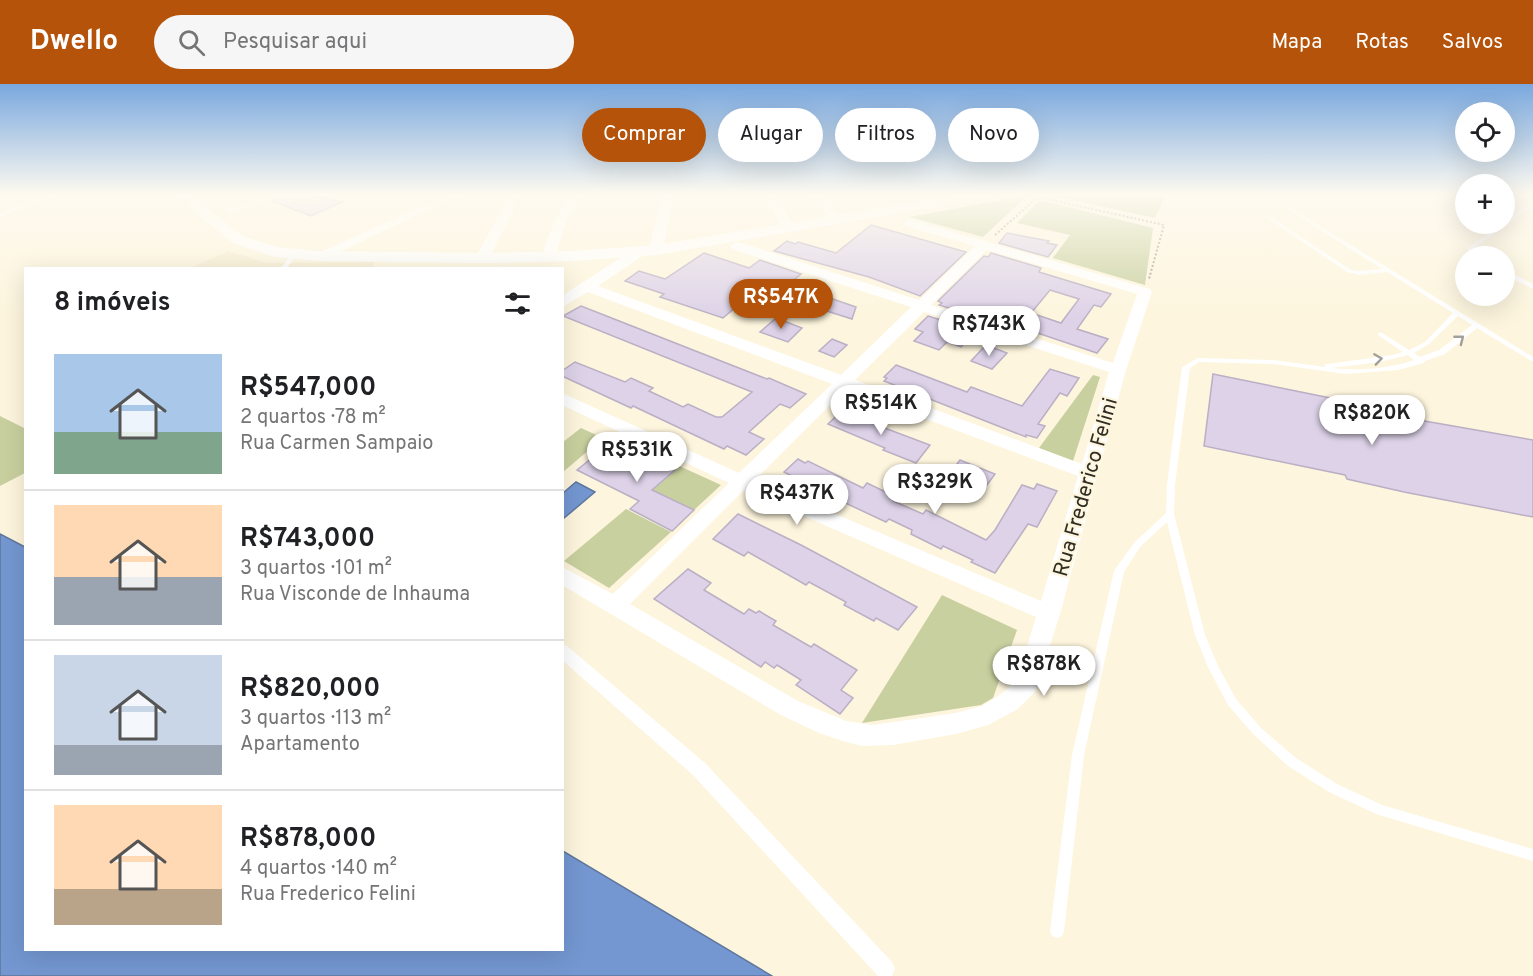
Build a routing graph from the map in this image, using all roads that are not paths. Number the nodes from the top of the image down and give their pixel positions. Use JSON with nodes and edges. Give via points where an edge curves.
{"nodes":[{"id":1,"x":235,"y":237,"type":"edge"},
{"id":2,"x":362,"y":237,"type":"edge"},
{"id":3,"x":494,"y":237,"type":"edge"},
{"id":4,"x":555,"y":237,"type":"edge"},
{"id":5,"x":659,"y":237,"type":"edge"},
{"id":6,"x":736,"y":237,"type":"edge"},
{"id":7,"x":955,"y":237,"type":"edge"},
{"id":8,"x":1297,"y":237,"type":"edge"},
{"id":9,"x":1334,"y":237,"type":"edge"},
{"id":10,"x":1486,"y":237,"type":"edge"},
{"id":11,"x":984,"y":245,"type":"junction"},
{"id":12,"x":737,"y":246,"type":"dead end"},
{"id":13,"x":1473,"y":246,"type":"edge"},
{"id":14,"x":656,"y":250,"type":"junction"},
{"id":15,"x":639,"y":252,"type":"junction"},
{"id":16,"x":294,"y":255,"type":"junction"},
{"id":17,"x":319,"y":256,"type":"junction"},
{"id":18,"x":548,"y":257,"type":"junction"},
{"id":19,"x":482,"y":258,"type":"junction"},
{"id":20,"x":285,"y":267,"type":"edge"},
{"id":21,"x":1388,"y":270,"type":"junction"},
{"id":22,"x":1515,"y":277,"type":"edge"},
{"id":23,"x":1533,"y":281,"type":"edge"},
{"id":24,"x":1524,"y":282,"type":"junction"},
{"id":25,"x":588,"y":287,"type":"junction"},
{"id":26,"x":1533,"y":287,"type":"edge"},
{"id":27,"x":564,"y":302,"type":"edge"},
{"id":28,"x":922,"y":305,"type":"junction"},
{"id":29,"x":1457,"y":312,"type":"junction"},
{"id":30,"x":1477,"y":325,"type":"junction"},
{"id":31,"x":1380,"y":334,"type":"dead end"},
{"id":32,"x":1407,"y":352,"type":"junction"},
{"id":33,"x":1533,"y":360,"type":"edge"},
{"id":34,"x":1421,"y":361,"type":"junction"},
{"id":35,"x":1320,"y":367,"type":"junction"},
{"id":36,"x":1118,"y":370,"type":"junction"},
{"id":37,"x":844,"y":383,"type":"junction"},
{"id":38,"x":564,"y":399,"type":"edge"},
{"id":39,"x":1088,"y":473,"type":"junction"},
{"id":40,"x":743,"y":482,"type":"junction"},
{"id":41,"x":1170,"y":514,"type":"junction"},
{"id":42,"x":564,"y":576,"type":"edge"},
{"id":43,"x":615,"y":605,"type":"junction"},
{"id":44,"x":1049,"y":615,"type":"junction"},
{"id":45,"x":564,"y":652,"type":"edge"},
{"id":46,"x":1533,"y":855,"type":"edge"},
{"id":47,"x":1057,"y":931,"type":"dead end"},
{"id":48,"x":885,"y":969,"type":"dead end"}],
"edges":[{"from":1,"to":16,"type":"street","via":[[256,247]]},
{"from":2,"to":17,"type":"street"},
{"from":3,"to":19,"type":"street"},
{"from":4,"to":18,"type":"street"},
{"from":5,"to":14,"type":"street"},
{"from":6,"to":14,"type":"street"},
{"from":7,"to":11,"type":"street"},
{"from":8,"to":21,"type":"lane","via":[[1349,272]]},
{"from":9,"to":21,"type":"lane"},
{"from":10,"to":13,"type":"lane"},
{"from":11,"to":28,"type":"street"},
{"from":11,"to":36,"type":"street","name":"Rua Frederico Felini","via":[[1145,292]]},
{"from":12,"to":28,"type":"street"},
{"from":14,"to":15,"type":"street"},
{"from":15,"to":18,"type":"street"},
{"from":15,"to":25,"type":"street"},
{"from":16,"to":17,"type":"street"},
{"from":16,"to":20,"type":"lane"},
{"from":17,"to":19,"type":"street"},
{"from":18,"to":19,"type":"street"},
{"from":21,"to":29,"type":"lane"},
{"from":22,"to":24,"type":"lane"},
{"from":23,"to":24,"type":"lane"},
{"from":24,"to":26,"type":"lane"},
{"from":25,"to":27,"type":"street"},
{"from":25,"to":37,"type":"street"},
{"from":28,"to":36,"type":"street"},
{"from":28,"to":37,"type":"street"},
{"from":29,"to":30,"type":"lane"},
{"from":29,"to":32,"type":"lane","via":[[1426,344]]},
{"from":30,"to":33,"type":"lane"},
{"from":34,"to":30,"type":"lane","one_way":true,"via":[[1442,352]]},
{"from":31,"to":32,"type":"lane"},
{"from":32,"to":34,"type":"lane"},
{"from":35,"to":32,"type":"lane","one_way":true},
{"from":34,"to":35,"type":"lane","via":[[1398,368],[1346,372]]},
{"from":35,"to":41,"type":"lane","via":[[1198,360],[1186,367]]},
{"from":36,"to":39,"type":"street","name":"Rua Frederico Felini"},
{"from":37,"to":39,"type":"street"},
{"from":37,"to":40,"type":"street"},
{"from":38,"to":40,"type":"street"},
{"from":39,"to":44,"type":"street","name":"Rua Frederico Felini"},
{"from":40,"to":43,"type":"street"},
{"from":40,"to":44,"type":"street"},
{"from":41,"to":46,"type":"lane","via":[[1200,635],[1232,702],[1257,731],[1292,762],[1333,788],[1380,810]]},
{"from":41,"to":47,"type":"lane","via":[[1137,545],[1119,571],[1078,755]]},
{"from":42,"to":43,"type":"street","name":"Rua Frederico Felini"},
{"from":43,"to":44,"type":"street","name":"Rua Frederico Felini","via":[[761,692],[825,724],[863,735],[910,732],[971,721],[997,711],[1027,685]]},
{"from":45,"to":48,"type":"street","via":[[699,769]]}]}
